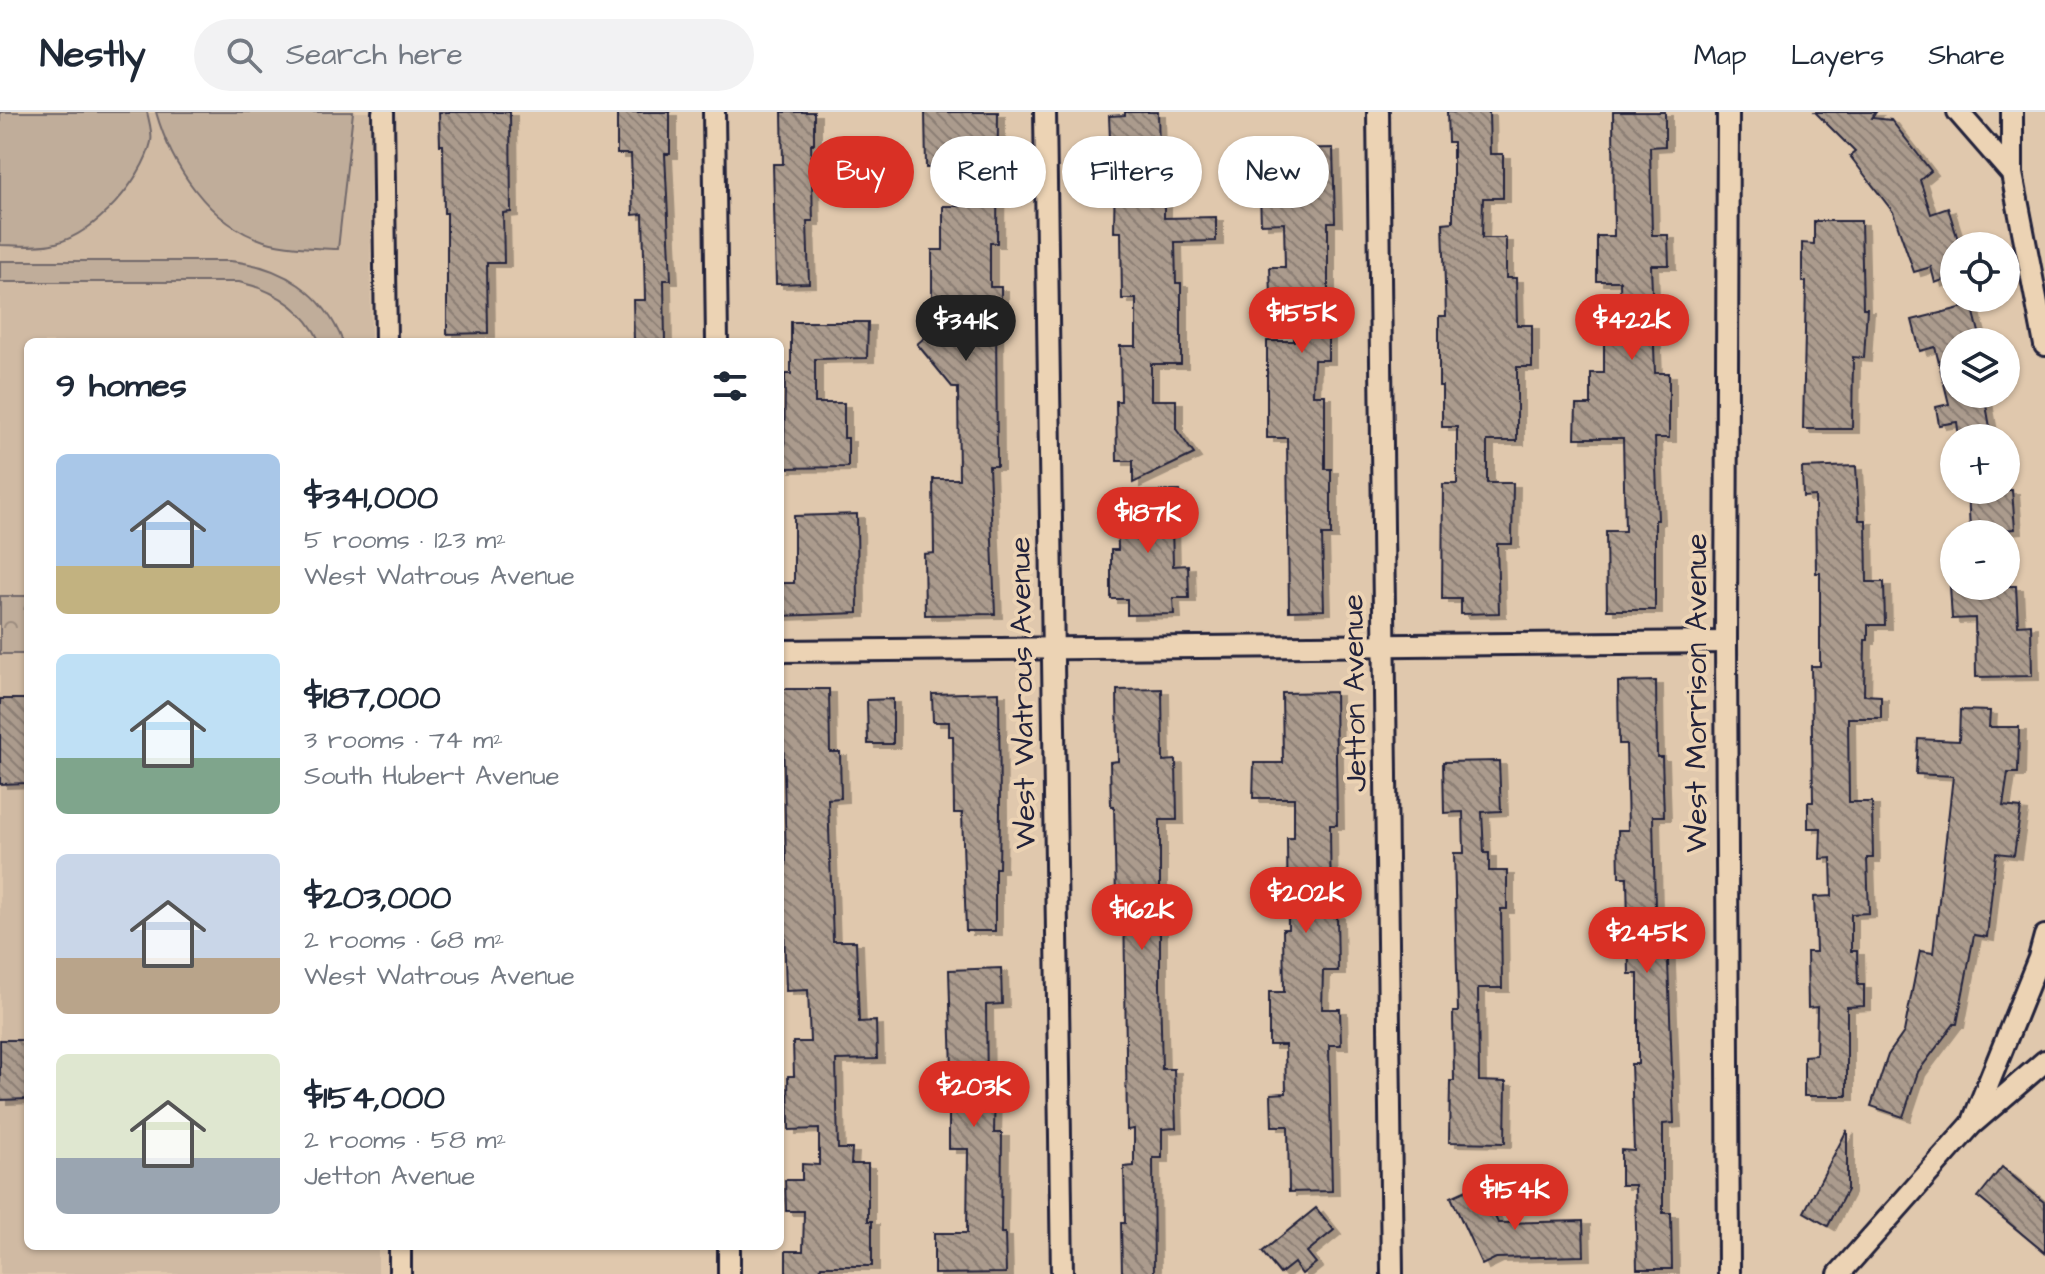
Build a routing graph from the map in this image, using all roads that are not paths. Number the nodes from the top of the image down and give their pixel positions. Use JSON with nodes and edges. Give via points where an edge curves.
{"nodes":[{"id":1,"x":383,"y":112,"type":"edge"},
{"id":2,"x":714,"y":112,"type":"edge"},
{"id":3,"x":1045,"y":112,"type":"edge"},
{"id":4,"x":1378,"y":112,"type":"edge"},
{"id":5,"x":1728,"y":112,"type":"edge"},
{"id":6,"x":1958,"y":112,"type":"edge"},
{"id":7,"x":2012,"y":112,"type":"edge"},
{"id":8,"x":2012,"y":174,"type":"junction"},
{"id":9,"x":386,"y":338,"type":"edge"},
{"id":10,"x":717,"y":338,"type":"edge"},
{"id":11,"x":2045,"y":345,"type":"edge"},
{"id":12,"x":1726,"y":642,"type":"junction"},
{"id":13,"x":1384,"y":645,"type":"junction"},
{"id":14,"x":1053,"y":648,"type":"junction"},
{"id":15,"x":784,"y":651,"type":"edge"},
{"id":16,"x":2045,"y":936,"type":"edge"},
{"id":17,"x":2045,"y":1061,"type":"edge"},
{"id":18,"x":1971,"y":1125,"type":"junction"},
{"id":19,"x":400,"y":1250,"type":"edge"},
{"id":20,"x":729,"y":1250,"type":"edge"},
{"id":21,"x":400,"y":1274,"type":"edge"},
{"id":22,"x":729,"y":1274,"type":"edge"},
{"id":23,"x":1062,"y":1274,"type":"edge"},
{"id":24,"x":1392,"y":1274,"type":"edge"},
{"id":25,"x":1729,"y":1274,"type":"edge"},
{"id":26,"x":1839,"y":1274,"type":"edge"}],
"edges":[{"from":1,"to":9,"type":"street"},
{"from":2,"to":10,"type":"street"},
{"from":3,"to":14,"type":"street","name":"West Watrous Avenue"},
{"from":4,"to":13,"type":"street","name":"Jetton Avenue"},
{"from":5,"to":12,"type":"street","name":"West Morrison Avenue"},
{"from":6,"to":8,"type":"street"},
{"from":7,"to":8,"type":"street"},
{"from":8,"to":11,"type":"street"},
{"from":12,"to":13,"type":"street"},
{"from":12,"to":25,"type":"street","name":"West Morrison Avenue"},
{"from":13,"to":14,"type":"street"},
{"from":13,"to":24,"type":"street","name":"Jetton Avenue"},
{"from":14,"to":15,"type":"street"},
{"from":14,"to":23,"type":"street","name":"West Watrous Avenue"},
{"from":16,"to":18,"type":"street"},
{"from":17,"to":18,"type":"street"},
{"from":18,"to":26,"type":"street"},
{"from":19,"to":21,"type":"street"},
{"from":20,"to":22,"type":"street"}]}
